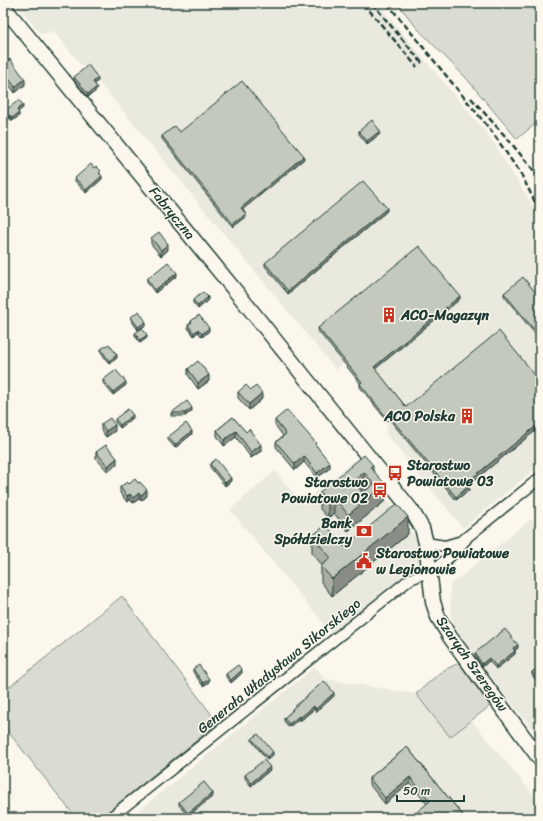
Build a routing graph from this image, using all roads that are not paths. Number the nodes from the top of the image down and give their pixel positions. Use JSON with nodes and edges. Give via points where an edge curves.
{"nodes":[{"id":1,"x":3,"y":6,"type":"edge"},
{"id":2,"x":339,"y":421,"type":"joint"},
{"id":3,"x":540,"y":478,"type":"edge"},
{"id":4,"x":466,"y":539,"type":"junction"},
{"id":5,"x":426,"y":543,"type":"junction"},
{"id":6,"x":429,"y":571,"type":"junction"},
{"id":7,"x":540,"y":759,"type":"edge"},
{"id":8,"x":110,"y":818,"type":"edge"}],
"edges":[{"from":1,"to":2,"type":"street","name":"Fabryczna"},
{"from":2,"to":5,"type":"street","name":"Szarych Szeregów","via":[[412,511],[422,528]]},
{"from":3,"to":4,"type":"street","name":"Generała Władysława Sikorskiego"},
{"from":4,"to":5,"type":"street","name":"Generała Władysława Sikorskiego","via":[[445,546]]},
{"from":4,"to":6,"type":"street","name":"Generała Władysława Sikorskiego","via":[[448,559]]},
{"from":5,"to":6,"type":"street","name":"Szarych Szeregów"},
{"from":6,"to":7,"type":"street","name":"Szarych Szeregów","via":[[433,602],[438,617]]},
{"from":6,"to":8,"type":"street","name":"Generała Władysława Sikorskiego","via":[[409,580]]}]}
